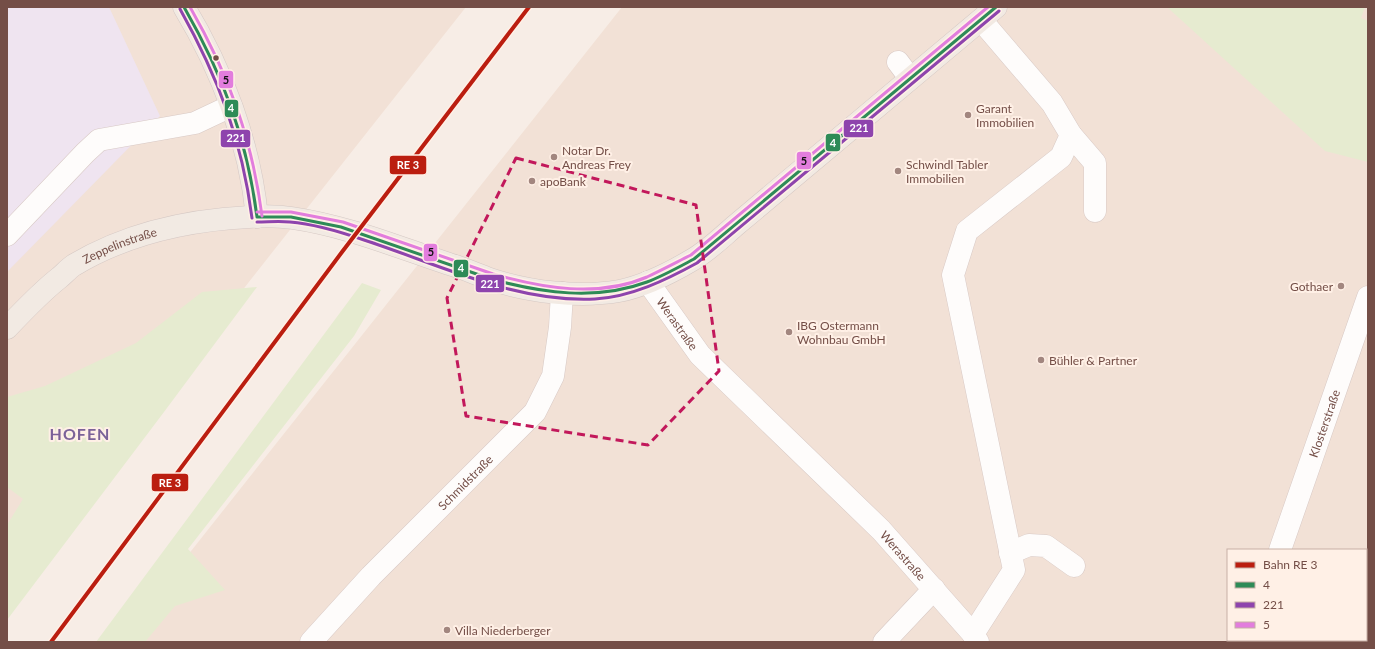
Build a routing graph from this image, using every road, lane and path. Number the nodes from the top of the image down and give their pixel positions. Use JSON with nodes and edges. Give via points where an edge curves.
{"nodes":[{"id":1,"x":184,"y":7,"type":"edge"},
{"id":2,"x":988,"y":13,"type":"edge"},
{"id":3,"x":231,"y":106,"type":"junction"},
{"id":4,"x":1071,"y":135,"type":"junction"},
{"id":5,"x":1095,"y":211,"type":"dead end"},
{"id":6,"x":257,"y":217,"type":"junction"},
{"id":7,"x":7,"y":235,"type":"edge"},
{"id":8,"x":648,"y":282,"type":"junction"},
{"id":9,"x":562,"y":293,"type":"junction"},
{"id":10,"x":1368,"y":296,"type":"edge"},
{"id":11,"x":7,"y":328,"type":"edge"},
{"id":12,"x":1280,"y":549,"type":"edge"},
{"id":13,"x":1010,"y":553,"type":"junction"},
{"id":14,"x":1074,"y":566,"type":"dead end"},
{"id":15,"x":934,"y":589,"type":"junction"},
{"id":16,"x":975,"y":638,"type":"edge"},
{"id":17,"x":311,"y":642,"type":"edge"},
{"id":18,"x":884,"y":642,"type":"edge"}],
"edges":[{"from":1,"to":3,"type":"main road","via":[[215,65]]},
{"from":2,"to":4,"type":"street","via":[[1052,103]]},
{"from":2,"to":8,"type":"main road","via":[[904,70],[742,220],[694,259]]},
{"from":3,"to":6,"type":"main road","via":[[244,145]]},
{"from":3,"to":7,"type":"street","via":[[195,123],[99,140]]},
{"from":4,"to":5,"type":"street","via":[[1095,163]]},
{"from":4,"to":13,"type":"street","via":[[1061,157],[967,231],[953,275]]},
{"from":6,"to":9,"type":"main road","via":[[291,217],[341,227],[504,283]]},
{"from":6,"to":11,"type":"main road","name":"Zeppelinstraße","via":[[188,224],[110,247],[73,266],[39,294]]},
{"from":8,"to":9,"type":"main road","via":[[602,293]]},
{"from":8,"to":15,"type":"street","name":"Werastraße","via":[[700,355],[881,530]]},
{"from":9,"to":17,"type":"street","name":"Schmidstraße","via":[[553,376],[534,412],[371,576]]},
{"from":10,"to":12,"type":"street","name":"Klosterstraße"},
{"from":13,"to":14,"type":"street","via":[[1029,545],[1046,546]]},
{"from":13,"to":16,"type":"street","via":[[1014,570]]},
{"from":15,"to":16,"type":"street","name":"Werastraße"},
{"from":15,"to":18,"type":"street"}]}
